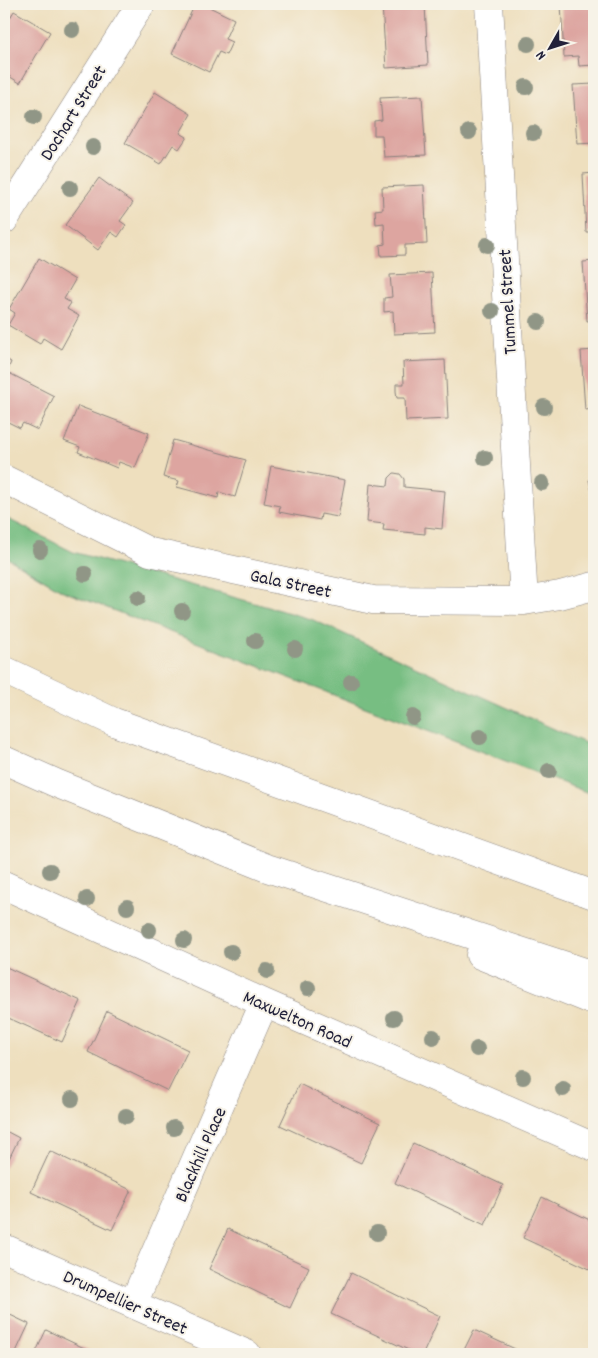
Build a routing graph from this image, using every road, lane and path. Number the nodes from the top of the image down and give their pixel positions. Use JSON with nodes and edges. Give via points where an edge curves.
{"nodes":[{"id":1,"x":141,"y":4,"type":"edge"},
{"id":2,"x":488,"y":4,"type":"edge"},
{"id":3,"x":4,"y":220,"type":"edge"},
{"id":4,"x":4,"y":479,"type":"edge"},
{"id":5,"x":594,"y":586,"type":"edge"},
{"id":6,"x":524,"y":600,"type":"junction"},
{"id":7,"x":4,"y":670,"type":"edge"},
{"id":8,"x":4,"y":760,"type":"edge"},
{"id":9,"x":267,"y":868,"type":"junction"},
{"id":10,"x":4,"y":885,"type":"edge"},
{"id":11,"x":594,"y":895,"type":"edge"},
{"id":12,"x":594,"y":975,"type":"edge"},
{"id":13,"x":594,"y":1001,"type":"edge"},
{"id":14,"x":264,"y":1003,"type":"junction"},
{"id":15,"x":594,"y":1147,"type":"edge"},
{"id":16,"x":4,"y":1248,"type":"edge"},
{"id":17,"x":133,"y":1304,"type":"junction"},
{"id":18,"x":248,"y":1354,"type":"edge"}],
"edges":[{"from":1,"to":3,"type":"main road","name":"Dochart Street"},
{"from":2,"to":6,"type":"main road","name":"Tummel Street"},
{"from":4,"to":6,"type":"main road","name":"Gala Street","via":[[150,552],[373,600]]},
{"from":5,"to":6,"type":"main road","name":"Gala Street"},
{"from":7,"to":11,"type":"main road","via":[[114,722]]},
{"from":8,"to":9,"type":"main road"},
{"from":9,"to":12,"type":"main road"},
{"from":9,"to":13,"type":"main road"},
{"from":10,"to":14,"type":"main road","name":"Maxwelton Road"},
{"from":14,"to":15,"type":"main road","name":"Maxwelton Road"},
{"from":14,"to":17,"type":"main road","name":"Blackhill Place"},
{"from":16,"to":17,"type":"main road","name":"Drumpellier Street"},
{"from":17,"to":18,"type":"main road","name":"Drumpellier Street"}]}
